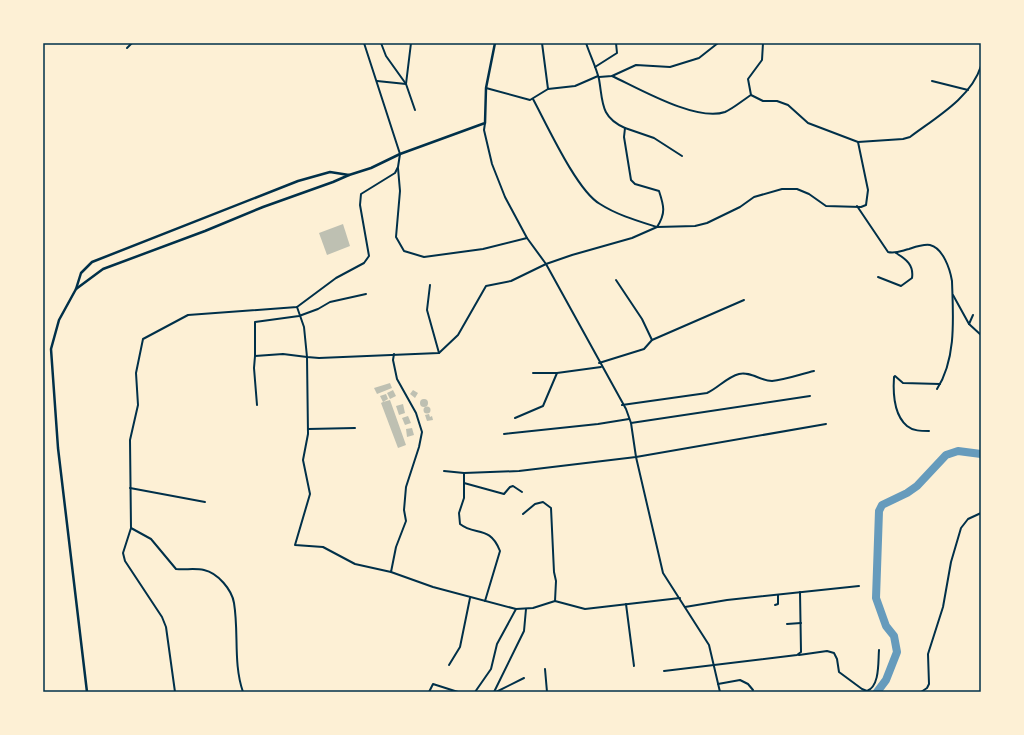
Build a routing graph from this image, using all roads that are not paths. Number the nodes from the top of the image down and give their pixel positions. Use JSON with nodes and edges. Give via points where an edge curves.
{"nodes":[{"id":1,"x":132,"y":43,"type":"edge"},
{"id":2,"x":364,"y":43,"type":"edge"},
{"id":3,"x":381,"y":43,"type":"edge"},
{"id":4,"x":411,"y":43,"type":"edge"},
{"id":5,"x":496,"y":43,"type":"edge"},
{"id":6,"x":542,"y":43,"type":"edge"},
{"id":7,"x":586,"y":43,"type":"edge"},
{"id":8,"x":616,"y":43,"type":"edge"},
{"id":9,"x":718,"y":43,"type":"edge"},
{"id":10,"x":764,"y":43,"type":"edge"},
{"id":11,"x":127,"y":48,"type":"dead end"},
{"id":12,"x":981,"y":66,"type":"edge"},
{"id":13,"x":595,"y":67,"type":"junction"},
{"id":14,"x":612,"y":76,"type":"junction"},
{"id":15,"x":598,"y":77,"type":"junction"},
{"id":16,"x":377,"y":81,"type":"junction"},
{"id":17,"x":932,"y":81,"type":"dead end"},
{"id":18,"x":406,"y":84,"type":"junction"},
{"id":19,"x":486,"y":88,"type":"junction"},
{"id":20,"x":548,"y":90,"type":"junction"},
{"id":21,"x":968,"y":90,"type":"junction"},
{"id":22,"x":751,"y":95,"type":"junction"},
{"id":23,"x":533,"y":99,"type":"junction"},
{"id":24,"x":415,"y":110,"type":"dead end"},
{"id":25,"x":485,"y":123,"type":"junction"},
{"id":26,"x":625,"y":128,"type":"junction"},
{"id":27,"x":858,"y":142,"type":"junction"},
{"id":28,"x":400,"y":154,"type":"junction"},
{"id":29,"x":682,"y":156,"type":"dead end"},
{"id":30,"x":398,"y":167,"type":"junction"},
{"id":31,"x":349,"y":175,"type":"junction"},
{"id":32,"x":857,"y":206,"type":"junction"},
{"id":33,"x":657,"y":227,"type":"junction"},
{"id":34,"x":526,"y":238,"type":"junction"},
{"id":35,"x":896,"y":252,"type":"junction"},
{"id":36,"x":546,"y":264,"type":"junction"},
{"id":37,"x":878,"y":277,"type":"dead end"},
{"id":38,"x":616,"y":280,"type":"dead end"},
{"id":39,"x":430,"y":285,"type":"dead end"},
{"id":40,"x":76,"y":289,"type":"junction"},
{"id":41,"x":366,"y":294,"type":"dead end"},
{"id":42,"x":952,"y":294,"type":"junction"},
{"id":43,"x":744,"y":300,"type":"dead end"},
{"id":44,"x":297,"y":308,"type":"junction"},
{"id":45,"x":974,"y":315,"type":"dead end"},
{"id":46,"x":299,"y":316,"type":"junction"},
{"id":47,"x":969,"y":324,"type":"junction"},
{"id":48,"x":981,"y":335,"type":"edge"},
{"id":49,"x":652,"y":340,"type":"junction"},
{"id":50,"x":439,"y":353,"type":"junction"},
{"id":51,"x":394,"y":354,"type":"junction"},
{"id":52,"x":255,"y":356,"type":"junction"},
{"id":53,"x":307,"y":357,"type":"junction"},
{"id":54,"x":599,"y":363,"type":"junction"},
{"id":55,"x":601,"y":367,"type":"junction"},
{"id":56,"x":814,"y":371,"type":"dead end"},
{"id":57,"x":533,"y":373,"type":"dead end"},
{"id":58,"x":557,"y":373,"type":"junction"},
{"id":59,"x":940,"y":384,"type":"junction"},
{"id":60,"x":937,"y":389,"type":"dead end"},
{"id":61,"x":810,"y":396,"type":"dead end"},
{"id":62,"x":257,"y":405,"type":"dead end"},
{"id":63,"x":622,"y":405,"type":"junction"},
{"id":64,"x":515,"y":418,"type":"dead end"},
{"id":65,"x":629,"y":419,"type":"junction"},
{"id":66,"x":630,"y":423,"type":"junction"},
{"id":67,"x":826,"y":424,"type":"dead end"},
{"id":68,"x":355,"y":428,"type":"dead end"},
{"id":69,"x":308,"y":429,"type":"junction"},
{"id":70,"x":929,"y":431,"type":"dead end"},
{"id":71,"x":504,"y":434,"type":"dead end"},
{"id":72,"x":636,"y":457,"type":"junction"},
{"id":73,"x":444,"y":471,"type":"dead end"},
{"id":74,"x":464,"y":473,"type":"junction"},
{"id":75,"x":464,"y":483,"type":"junction"},
{"id":76,"x":130,"y":488,"type":"junction"},
{"id":77,"x":522,"y":492,"type":"dead end"},
{"id":78,"x":206,"y":502,"type":"dead end"},
{"id":79,"x":981,"y":513,"type":"edge"},
{"id":80,"x":523,"y":514,"type":"dead end"},
{"id":81,"x":131,"y":528,"type":"junction"},
{"id":82,"x":391,"y":572,"type":"junction"},
{"id":83,"x":859,"y":586,"type":"dead end"},
{"id":84,"x":800,"y":592,"type":"junction"},
{"id":85,"x":778,"y":595,"type":"junction"},
{"id":86,"x":470,"y":598,"type":"junction"},
{"id":87,"x":680,"y":598,"type":"junction"},
{"id":88,"x":555,"y":601,"type":"junction"},
{"id":89,"x":485,"y":602,"type":"junction"},
{"id":90,"x":626,"y":604,"type":"junction"},
{"id":91,"x":775,"y":605,"type":"dead end"},
{"id":92,"x":685,"y":607,"type":"junction"},
{"id":93,"x":516,"y":609,"type":"junction"},
{"id":94,"x":526,"y":609,"type":"junction"},
{"id":95,"x":801,"y":623,"type":"junction"},
{"id":96,"x":787,"y":624,"type":"dead end"},
{"id":97,"x":879,"y":650,"type":"dead end"},
{"id":98,"x":797,"y":655,"type":"junction"},
{"id":99,"x":449,"y":665,"type":"dead end"},
{"id":100,"x":634,"y":666,"type":"dead end"},
{"id":101,"x":714,"y":666,"type":"junction"},
{"id":102,"x":545,"y":669,"type":"dead end"},
{"id":103,"x":664,"y":671,"type":"dead end"},
{"id":104,"x":524,"y":678,"type":"dead end"},
{"id":105,"x":718,"y":684,"type":"junction"},
{"id":106,"x":753,"y":690,"type":"dead end"},
{"id":107,"x":87,"y":692,"type":"edge"},
{"id":108,"x":175,"y":692,"type":"edge"},
{"id":109,"x":243,"y":692,"type":"edge"},
{"id":110,"x":429,"y":692,"type":"edge"},
{"id":111,"x":458,"y":692,"type":"edge"},
{"id":112,"x":475,"y":692,"type":"edge"},
{"id":113,"x":495,"y":692,"type":"edge"},
{"id":114,"x":547,"y":692,"type":"edge"},
{"id":115,"x":720,"y":692,"type":"edge"},
{"id":116,"x":921,"y":692,"type":"edge"}],
"edges":[{"from":1,"to":11,"type":"street"},
{"from":2,"to":16,"type":"street"},
{"from":3,"to":18,"type":"street","via":[[386,56]]},
{"from":4,"to":18,"type":"street"},
{"from":5,"to":19,"type":"street"},
{"from":6,"to":20,"type":"street"},
{"from":7,"to":13,"type":"street"},
{"from":8,"to":13,"type":"street","via":[[617,53]]},
{"from":9,"to":14,"type":"street","via":[[699,58],[670,67],[636,65]]},
{"from":10,"to":22,"type":"street","via":[[762,60],[748,79]]},
{"from":12,"to":21,"type":"street"},
{"from":13,"to":15,"type":"street"},
{"from":14,"to":15,"type":"street"},
{"from":14,"to":22,"type":"street","via":[[688,110],[725,112]]},
{"from":15,"to":20,"type":"street","via":[[575,86]]},
{"from":15,"to":26,"type":"street","via":[[605,112],[615,123]]},
{"from":16,"to":18,"type":"street"},
{"from":16,"to":28,"type":"street"},
{"from":17,"to":21,"type":"street"},
{"from":18,"to":24,"type":"street"},
{"from":19,"to":23,"type":"street"},
{"from":19,"to":25,"type":"street"},
{"from":20,"to":23,"type":"street"},
{"from":21,"to":27,"type":"street","via":[[907,139]]},
{"from":22,"to":27,"type":"street","via":[[763,101],[788,104],[808,123]]},
{"from":23,"to":33,"type":"street","via":[[571,170],[590,197],[599,204]]},
{"from":25,"to":28,"type":"street"},
{"from":25,"to":34,"type":"street","via":[[484,130],[492,164]]},
{"from":26,"to":29,"type":"street","via":[[654,138]]},
{"from":26,"to":33,"type":"street","via":[[630,180],[659,191],[664,206],[664,213]]},
{"from":27,"to":32,"type":"street","via":[[868,190],[866,205]]},
{"from":28,"to":30,"type":"street"},
{"from":28,"to":31,"type":"street"},
{"from":30,"to":34,"type":"street","via":[[400,191],[396,237],[404,251],[424,257],[483,249]]},
{"from":30,"to":44,"type":"street","via":[[395,172],[361,194],[360,205],[368,256],[364,263],[336,278]]},
{"from":31,"to":40,"type":"street","via":[[103,269]]},
{"from":31,"to":40,"type":"street","via":[[330,172],[298,182],[92,262],[81,273]]},
{"from":32,"to":33,"type":"street","via":[[826,206],[809,194],[782,189],[754,196],[740,207],[707,223]]},
{"from":32,"to":35,"type":"street","via":[[888,252]]},
{"from":33,"to":36,"type":"street","via":[[632,238]]},
{"from":34,"to":36,"type":"street"},
{"from":35,"to":37,"type":"street","via":[[910,264],[912,278],[901,286]]},
{"from":35,"to":42,"type":"street","via":[[930,245],[940,251],[950,272]]},
{"from":36,"to":50,"type":"street","via":[[511,281],[486,286],[458,335]]},
{"from":36,"to":54,"type":"street"},
{"from":38,"to":49,"type":"street","via":[[642,319]]},
{"from":39,"to":50,"type":"street","via":[[427,310]]},
{"from":40,"to":107,"type":"street","via":[[59,320],[51,349],[58,448]]},
{"from":41,"to":46,"type":"street","via":[[330,302]]},
{"from":42,"to":47,"type":"street"},
{"from":42,"to":59,"type":"street","via":[[952,339],[949,359]]},
{"from":43,"to":49,"type":"street"},
{"from":44,"to":46,"type":"street"},
{"from":44,"to":76,"type":"street","via":[[188,315],[143,339],[136,373],[138,405],[130,440]]},
{"from":45,"to":47,"type":"street"},
{"from":46,"to":52,"type":"street","via":[[255,322]]},
{"from":46,"to":53,"type":"street","via":[[304,327]]},
{"from":47,"to":48,"type":"street"},
{"from":49,"to":54,"type":"street","via":[[644,349]]},
{"from":50,"to":51,"type":"street"},
{"from":51,"to":53,"type":"street"},
{"from":51,"to":82,"type":"street","via":[[397,379],[416,413],[422,432],[406,486],[406,521],[396,547]]},
{"from":52,"to":53,"type":"street","via":[[283,354]]},
{"from":52,"to":62,"type":"street"},
{"from":53,"to":69,"type":"street"},
{"from":54,"to":55,"type":"street"},
{"from":55,"to":58,"type":"street"},
{"from":55,"to":63,"type":"street"},
{"from":56,"to":63,"type":"street","via":[[771,381],[739,374],[707,393]]},
{"from":57,"to":58,"type":"street"},
{"from":58,"to":64,"type":"street","via":[[543,406]]},
{"from":59,"to":60,"type":"street"},
{"from":59,"to":70,"type":"street","via":[[903,384],[894,377],[896,406],[901,418],[907,426],[916,431]]},
{"from":61,"to":66,"type":"street"},
{"from":63,"to":65,"type":"street"},
{"from":65,"to":66,"type":"street"},
{"from":65,"to":71,"type":"street"},
{"from":66,"to":72,"type":"street"},
{"from":67,"to":72,"type":"street"},
{"from":68,"to":69,"type":"street"},
{"from":69,"to":82,"type":"street","via":[[304,460],[310,494],[296,545],[323,547],[355,564]]},
{"from":72,"to":74,"type":"street","via":[[520,471]]},
{"from":72,"to":87,"type":"street","via":[[663,572]]},
{"from":73,"to":74,"type":"street"},
{"from":74,"to":75,"type":"street"},
{"from":75,"to":77,"type":"street","via":[[504,494],[513,486]]},
{"from":75,"to":89,"type":"street","via":[[460,524],[491,536],[500,550]]},
{"from":76,"to":78,"type":"street"},
{"from":76,"to":81,"type":"street"},
{"from":79,"to":116,"type":"street","via":[[968,518],[961,528],[951,562],[943,606],[928,654],[928,684]]},
{"from":80,"to":88,"type":"street","via":[[535,504],[543,502],[551,508]]},
{"from":81,"to":108,"type":"street","via":[[123,553],[125,561],[166,627]]},
{"from":81,"to":109,"type":"street","via":[[151,539],[176,568],[204,570],[217,576],[224,584],[234,602],[238,679]]},
{"from":82,"to":86,"type":"street"},
{"from":83,"to":84,"type":"street"},
{"from":84,"to":85,"type":"street"},
{"from":84,"to":95,"type":"street"},
{"from":85,"to":91,"type":"street","via":[[778,604]]},
{"from":85,"to":92,"type":"street"},
{"from":86,"to":89,"type":"street"},
{"from":86,"to":99,"type":"street","via":[[460,646]]},
{"from":87,"to":90,"type":"street"},
{"from":87,"to":92,"type":"street"},
{"from":88,"to":90,"type":"street","via":[[585,609]]},
{"from":88,"to":94,"type":"street"},
{"from":89,"to":93,"type":"street"},
{"from":90,"to":100,"type":"street"},
{"from":92,"to":101,"type":"street","via":[[709,645]]},
{"from":93,"to":94,"type":"street"},
{"from":93,"to":112,"type":"street","via":[[497,644],[492,669]]},
{"from":94,"to":113,"type":"street","via":[[524,631]]},
{"from":95,"to":96,"type":"street"},
{"from":95,"to":98,"type":"street","via":[[801,652]]},
{"from":97,"to":98,"type":"street","via":[[874,686],[867,691],[839,672],[838,659],[834,653],[827,651]]},
{"from":98,"to":101,"type":"street"},
{"from":101,"to":103,"type":"street"},
{"from":101,"to":105,"type":"street"},
{"from":102,"to":114,"type":"street"},
{"from":104,"to":113,"type":"street"},
{"from":105,"to":106,"type":"street","via":[[740,680]]},
{"from":105,"to":115,"type":"street"},
{"from":110,"to":111,"type":"street","via":[[432,684]]}]}
